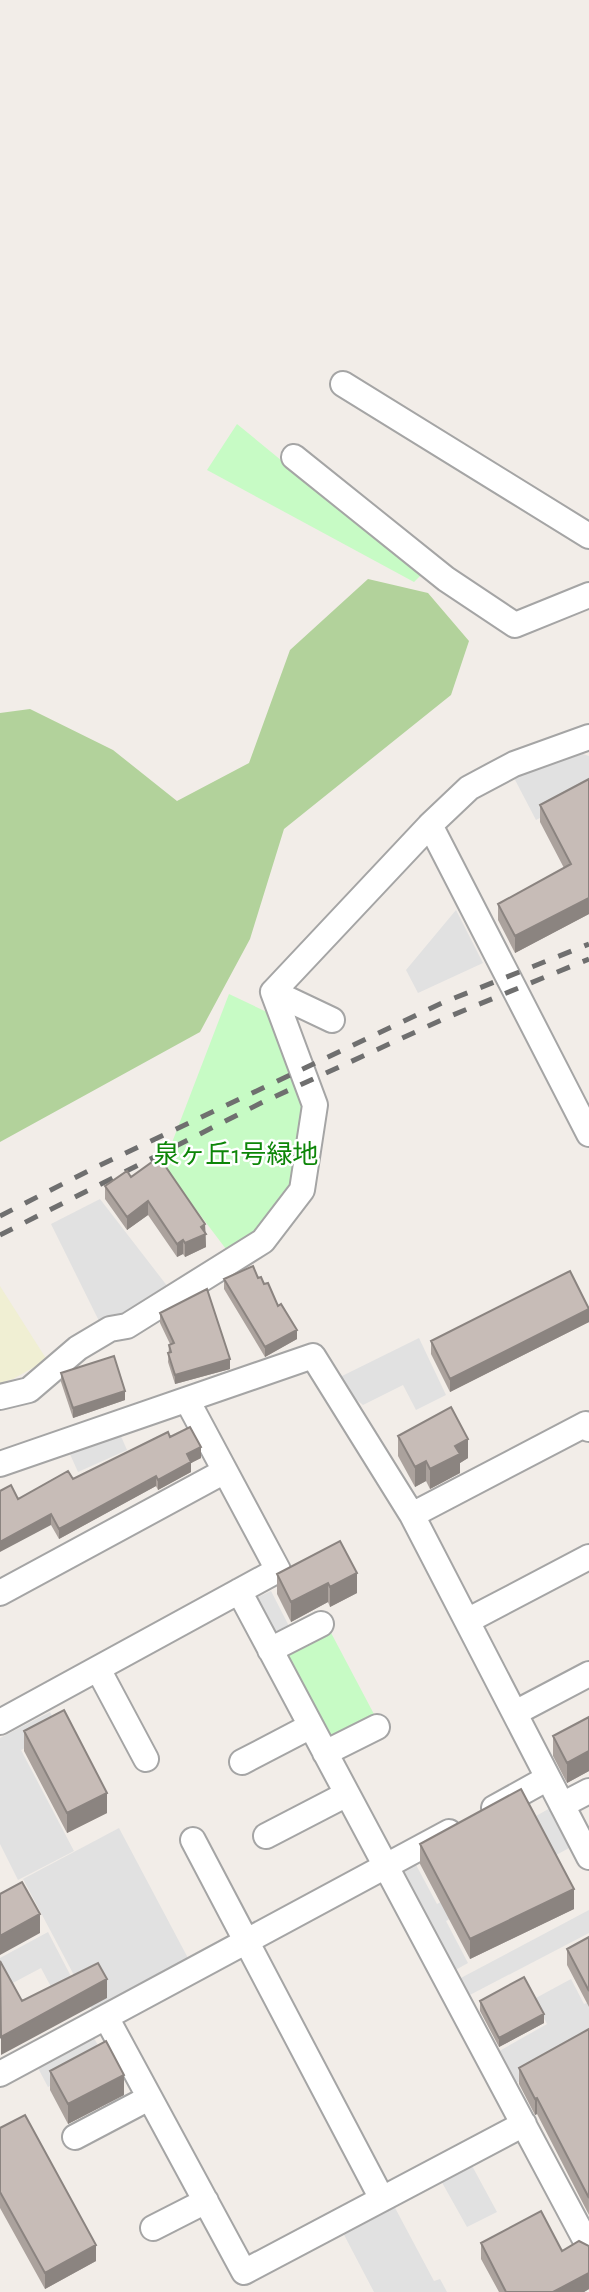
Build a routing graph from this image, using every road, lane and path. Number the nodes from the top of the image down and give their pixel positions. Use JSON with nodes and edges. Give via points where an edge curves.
{"nodes":[{"id":1,"x":343,"y":384,"type":"dead end"},
{"id":2,"x":294,"y":457,"type":"dead end"},
{"id":3,"x":589,"y":536,"type":"edge"},
{"id":4,"x":589,"y":595,"type":"edge"},
{"id":5,"x":589,"y":737,"type":"edge"},
{"id":6,"x":430,"y":825,"type":"junction"},
{"id":7,"x":273,"y":992,"type":"junction"},
{"id":8,"x":332,"y":1020,"type":"dead end"},
{"id":9,"x":589,"y":1134,"type":"edge"},
{"id":10,"x":0,"y":1397,"type":"edge"},
{"id":11,"x":187,"y":1400,"type":"junction"},
{"id":12,"x":589,"y":1429,"type":"edge"},
{"id":13,"x":0,"y":1464,"type":"edge"},
{"id":14,"x":225,"y":1471,"type":"junction"},
{"id":15,"x":412,"y":1515,"type":"junction"},
{"id":16,"x":589,"y":1557,"type":"edge"},
{"id":17,"x":239,"y":1591,"type":"junction"},
{"id":18,"x":0,"y":1593,"type":"edge"},
{"id":19,"x":467,"y":1621,"type":"junction"},
{"id":20,"x":321,"y":1624,"type":"dead end"},
{"id":21,"x":270,"y":1650,"type":"junction"},
{"id":22,"x":98,"y":1669,"type":"junction"},
{"id":23,"x":589,"y":1674,"type":"edge"},
{"id":24,"x":515,"y":1713,"type":"junction"},
{"id":25,"x":0,"y":1722,"type":"edge"},
{"id":26,"x":311,"y":1726,"type":"junction"},
{"id":27,"x":376,"y":1727,"type":"dead end"},
{"id":28,"x":325,"y":1753,"type":"junction"},
{"id":29,"x":146,"y":1759,"type":"dead end"},
{"id":30,"x":242,"y":1762,"type":"dead end"},
{"id":31,"x":548,"y":1778,"type":"junction"},
{"id":32,"x":589,"y":1791,"type":"edge"},
{"id":33,"x":347,"y":1794,"type":"junction"},
{"id":34,"x":562,"y":1805,"type":"junction"},
{"id":35,"x":266,"y":1836,"type":"dead end"},
{"id":36,"x":194,"y":1840,"type":"dead end"},
{"id":37,"x":589,"y":1857,"type":"edge"},
{"id":38,"x":386,"y":1866,"type":"junction"},
{"id":39,"x":246,"y":1941,"type":"junction"},
{"id":40,"x":106,"y":2017,"type":"junction"},
{"id":41,"x":0,"y":2074,"type":"edge"},
{"id":42,"x":149,"y":2098,"type":"junction"},
{"id":43,"x":523,"y":2124,"type":"junction"},
{"id":44,"x":75,"y":2137,"type":"dead end"},
{"id":45,"x":382,"y":2199,"type":"junction"},
{"id":46,"x":205,"y":2201,"type":"junction"},
{"id":47,"x":153,"y":2228,"type":"dead end"},
{"id":48,"x":589,"y":2247,"type":"edge"}],
"edges":[{"from":1,"to":3,"type":"street"},
{"from":2,"to":4,"type":"street","via":[[446,579],[515,625]]},
{"from":5,"to":6,"type":"street","via":[[514,764],[469,788]]},
{"from":6,"to":7,"type":"street"},
{"from":6,"to":9,"type":"street"},
{"from":7,"to":8,"type":"street"},
{"from":7,"to":10,"type":"street","via":[[315,1105],[302,1191],[263,1241],[127,1326],[110,1329],[78,1349],[29,1390]]},
{"from":11,"to":13,"type":"street"},
{"from":11,"to":14,"type":"street"},
{"from":11,"to":15,"type":"street","via":[[313,1356]]},
{"from":12,"to":15,"type":"street","via":[[586,1424]]},
{"from":14,"to":17,"type":"street","via":[[278,1570]]},
{"from":14,"to":18,"type":"street"},
{"from":15,"to":19,"type":"street"},
{"from":16,"to":19,"type":"street"},
{"from":17,"to":21,"type":"street"},
{"from":17,"to":22,"type":"street"},
{"from":19,"to":24,"type":"street"},
{"from":20,"to":21,"type":"street"},
{"from":21,"to":26,"type":"street"},
{"from":22,"to":25,"type":"street"},
{"from":22,"to":29,"type":"street"},
{"from":23,"to":24,"type":"street"},
{"from":24,"to":31,"type":"street"},
{"from":26,"to":28,"type":"street"},
{"from":26,"to":30,"type":"street"},
{"from":27,"to":28,"type":"street"},
{"from":28,"to":33,"type":"street"},
{"from":31,"to":34,"type":"street"},
{"from":31,"to":38,"type":"street"},
{"from":32,"to":34,"type":"street"},
{"from":33,"to":35,"type":"street"},
{"from":33,"to":38,"type":"street"},
{"from":34,"to":37,"type":"street"},
{"from":36,"to":39,"type":"street"},
{"from":38,"to":39,"type":"street"},
{"from":38,"to":43,"type":"street"},
{"from":39,"to":40,"type":"street"},
{"from":39,"to":45,"type":"street"},
{"from":40,"to":41,"type":"street"},
{"from":40,"to":42,"type":"street"},
{"from":42,"to":44,"type":"street"},
{"from":42,"to":46,"type":"street"},
{"from":43,"to":45,"type":"street"},
{"from":43,"to":48,"type":"street"},
{"from":45,"to":46,"type":"street","via":[[244,2272]]},
{"from":46,"to":47,"type":"street"}]}
